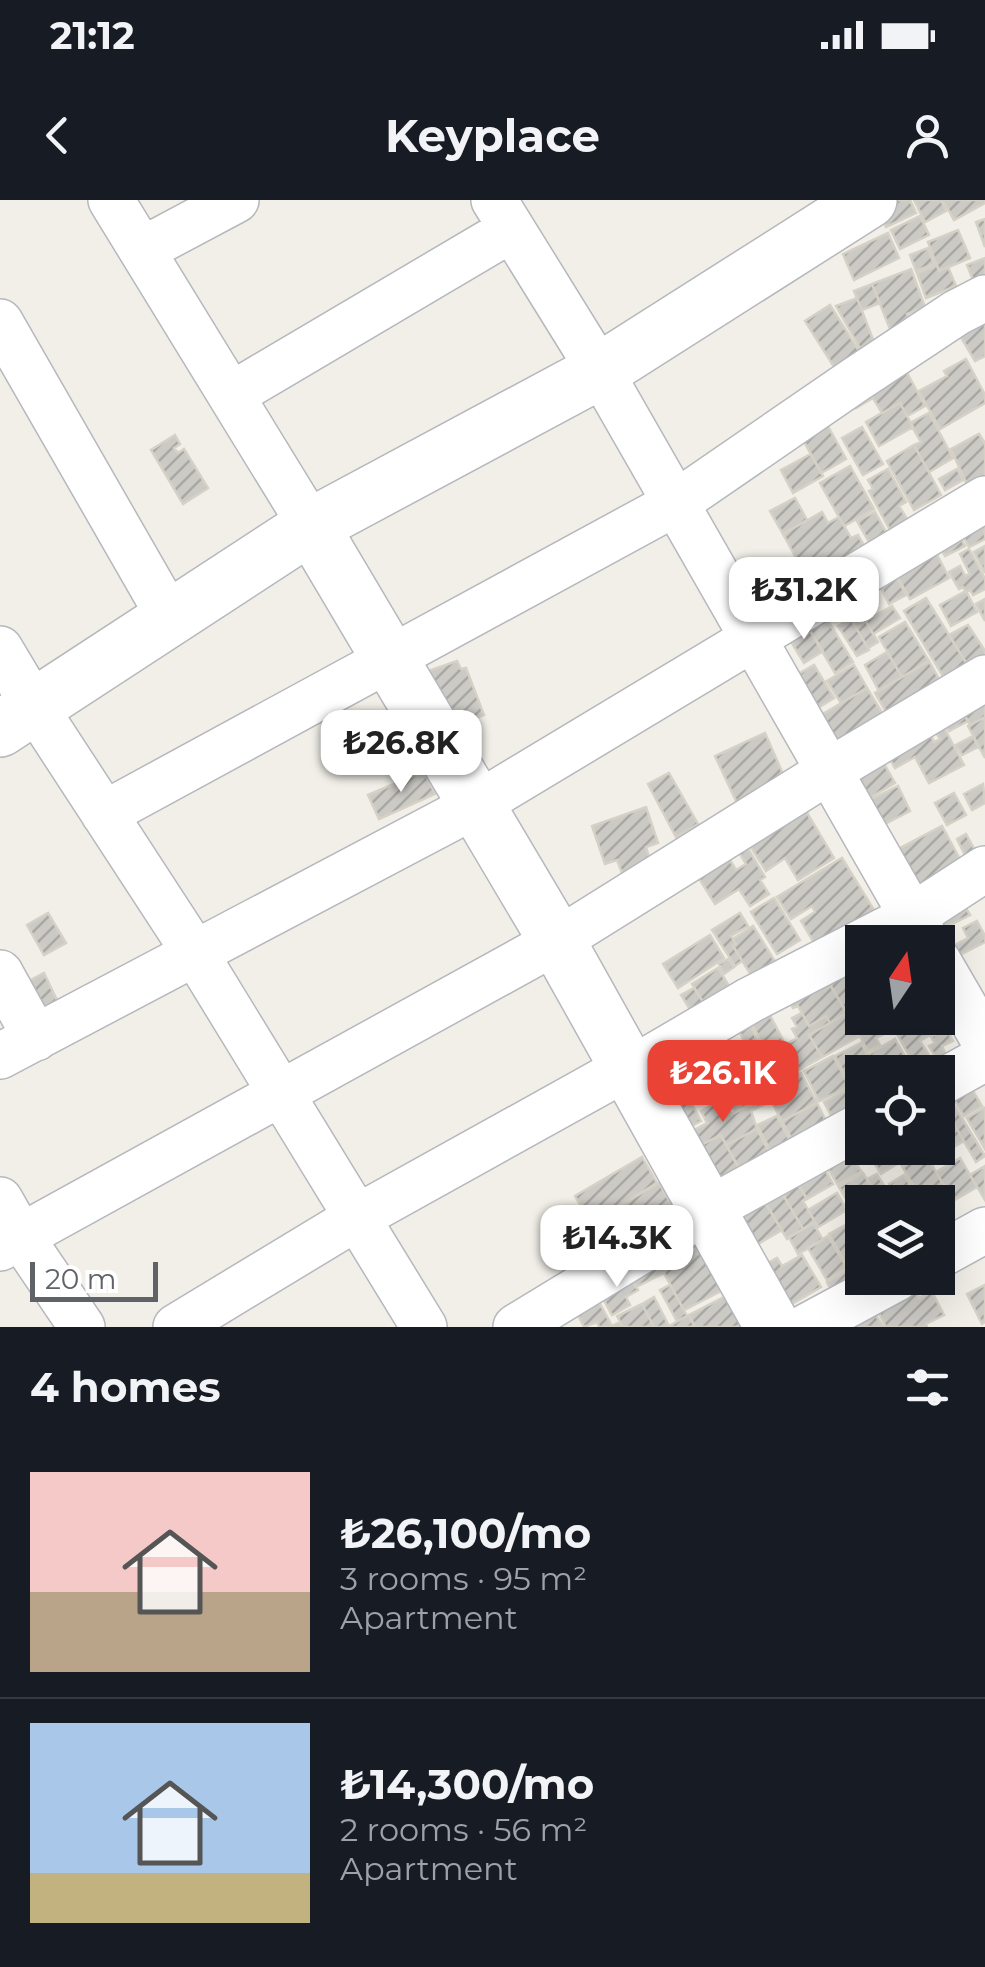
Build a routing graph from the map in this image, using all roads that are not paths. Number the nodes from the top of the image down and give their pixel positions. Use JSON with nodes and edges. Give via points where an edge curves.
{"nodes":[{"id":1,"x":111,"y":200,"type":"edge"},
{"id":2,"x":236,"y":200,"type":"edge"},
{"id":3,"x":869,"y":200,"type":"edge"},
{"id":4,"x":503,"y":214,"type":"edge"},
{"id":5,"x":142,"y":250,"type":"junction"},
{"id":6,"x":985,"y":298,"type":"edge"},
{"id":7,"x":0,"y":322,"type":"edge"},
{"id":8,"x":600,"y":371,"type":"junction"},
{"id":9,"x":231,"y":395,"type":"junction"},
{"id":10,"x":985,"y":499,"type":"edge"},
{"id":11,"x":676,"y":504,"type":"junction"},
{"id":12,"x":312,"y":526,"type":"junction"},
{"id":13,"x":170,"y":618,"type":"junction"},
{"id":14,"x":753,"y":639,"type":"junction"},
{"id":15,"x":0,"y":649,"type":"edge"},
{"id":16,"x":390,"y":657,"type":"junction"},
{"id":17,"x":985,"y":678,"type":"edge"},
{"id":18,"x":17,"y":718,"type":"edge"},
{"id":19,"x":830,"y":770,"type":"junction"},
{"id":20,"x":476,"y":804,"type":"junction"},
{"id":21,"x":104,"y":814,"type":"junction"},
{"id":22,"x":985,"y":869,"type":"edge"},
{"id":23,"x":916,"y":925,"type":"edge"},
{"id":24,"x":924,"y":925,"type":"edge"},
{"id":25,"x":557,"y":941,"type":"junction"},
{"id":26,"x":195,"y":953,"type":"junction"},
{"id":27,"x":845,"y":961,"type":"edge"},
{"id":28,"x":0,"y":973,"type":"edge"},
{"id":29,"x":955,"y":990,"type":"edge"},
{"id":30,"x":985,"y":1042,"type":"edge"},
{"id":31,"x":18,"y":1047,"type":"edge"},
{"id":32,"x":985,"y":1058,"type":"edge"},
{"id":33,"x":628,"y":1069,"type":"junction"},
{"id":34,"x":955,"y":1075,"type":"edge"},
{"id":35,"x":281,"y":1095,"type":"junction"},
{"id":36,"x":845,"y":1134,"type":"edge"},
{"id":37,"x":708,"y":1210,"type":"junction"},
{"id":38,"x":356,"y":1218,"type":"junction"},
{"id":39,"x":7,"y":1228,"type":"edge"},
{"id":40,"x":985,"y":1230,"type":"edge"},
{"id":41,"x":955,"y":1247,"type":"edge"},
{"id":42,"x":865,"y":1295,"type":"edge"},
{"id":43,"x":82,"y":1327,"type":"edge"},
{"id":44,"x":176,"y":1327,"type":"edge"},
{"id":45,"x":424,"y":1327,"type":"edge"},
{"id":46,"x":516,"y":1327,"type":"edge"},
{"id":47,"x":773,"y":1327,"type":"edge"},
{"id":48,"x":806,"y":1327,"type":"edge"}],
"edges":[{"from":1,"to":5,"type":"street"},
{"from":2,"to":5,"type":"street"},
{"from":3,"to":8,"type":"street"},
{"from":4,"to":8,"type":"street"},
{"from":4,"to":9,"type":"street"},
{"from":5,"to":9,"type":"street"},
{"from":6,"to":11,"type":"street"},
{"from":7,"to":13,"type":"street"},
{"from":8,"to":11,"type":"street"},
{"from":8,"to":12,"type":"street"},
{"from":9,"to":12,"type":"street"},
{"from":10,"to":14,"type":"street"},
{"from":11,"to":14,"type":"street"},
{"from":11,"to":16,"type":"street"},
{"from":12,"to":13,"type":"street"},
{"from":12,"to":16,"type":"street"},
{"from":13,"to":18,"type":"street"},
{"from":14,"to":19,"type":"street"},
{"from":14,"to":20,"type":"street"},
{"from":15,"to":18,"type":"street"},
{"from":16,"to":20,"type":"street"},
{"from":16,"to":21,"type":"street"},
{"from":17,"to":19,"type":"street"},
{"from":18,"to":21,"type":"street"},
{"from":19,"to":23,"type":"street"},
{"from":19,"to":25,"type":"street"},
{"from":20,"to":25,"type":"street"},
{"from":20,"to":26,"type":"street"},
{"from":21,"to":26,"type":"street"},
{"from":22,"to":24,"type":"street"},
{"from":25,"to":33,"type":"street"},
{"from":25,"to":35,"type":"street"},
{"from":26,"to":31,"type":"street"},
{"from":26,"to":35,"type":"street"},
{"from":27,"to":33,"type":"street","via":[[750,1000]]},
{"from":28,"to":31,"type":"street"},
{"from":29,"to":30,"type":"street"},
{"from":32,"to":34,"type":"street"},
{"from":33,"to":37,"type":"street"},
{"from":33,"to":38,"type":"street"},
{"from":35,"to":38,"type":"street"},
{"from":35,"to":39,"type":"street"},
{"from":36,"to":37,"type":"street"},
{"from":37,"to":46,"type":"street"},
{"from":37,"to":47,"type":"street"},
{"from":38,"to":44,"type":"street"},
{"from":38,"to":45,"type":"street"},
{"from":39,"to":43,"type":"street"},
{"from":40,"to":41,"type":"street"},
{"from":42,"to":48,"type":"street"}]}
